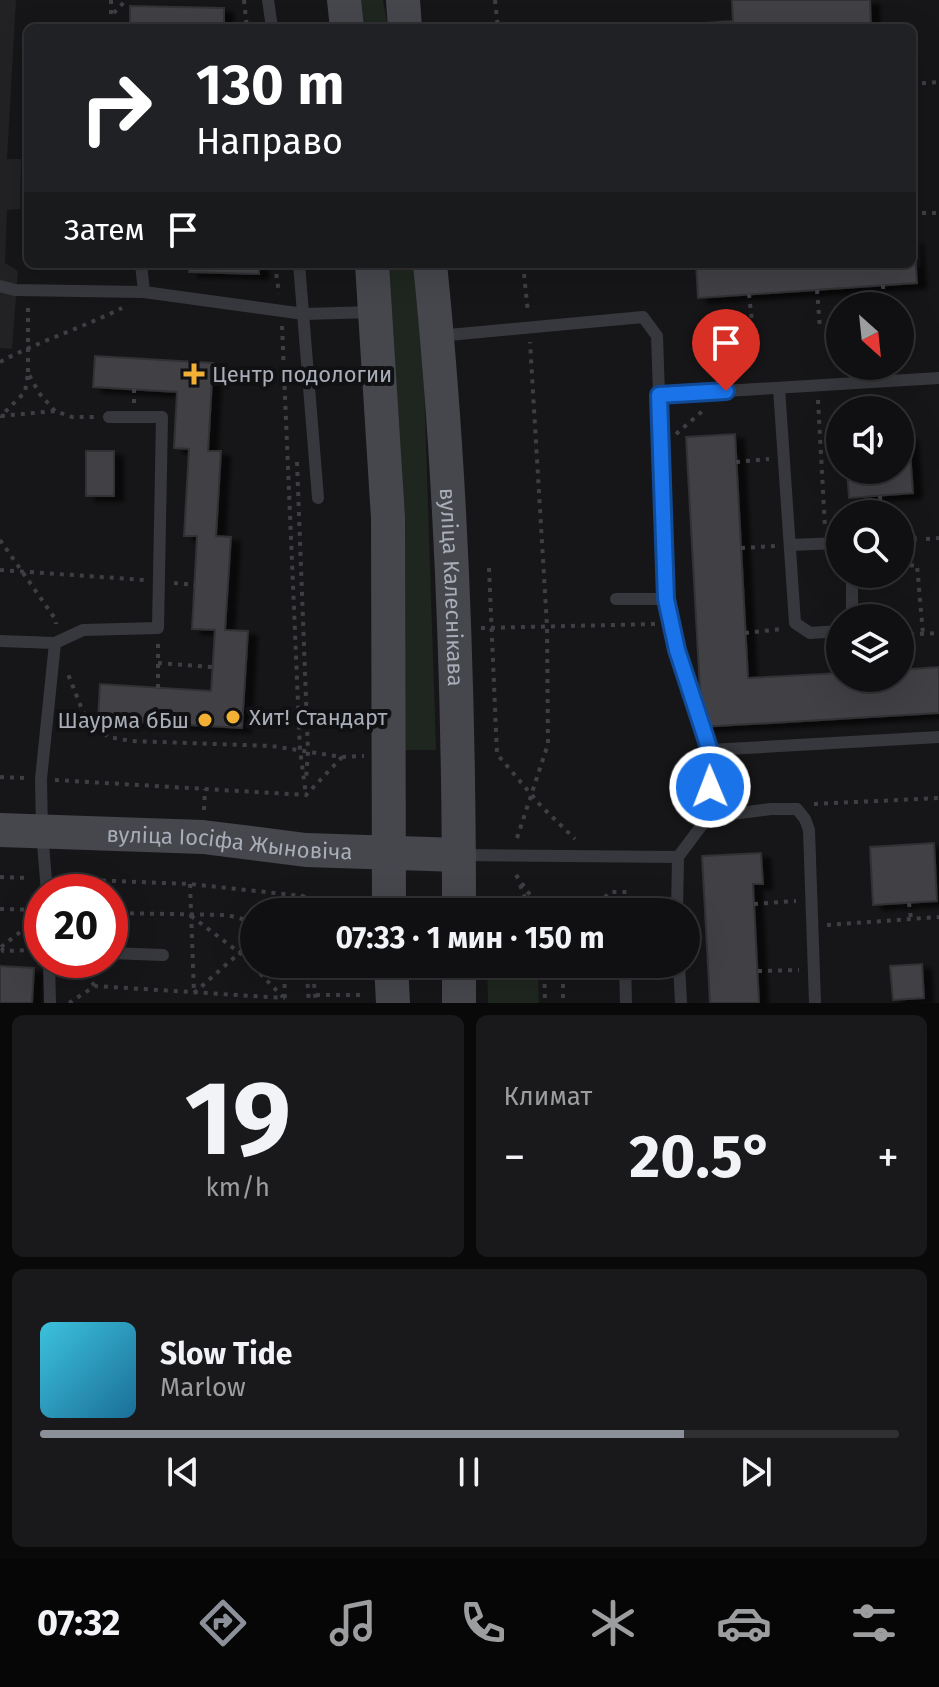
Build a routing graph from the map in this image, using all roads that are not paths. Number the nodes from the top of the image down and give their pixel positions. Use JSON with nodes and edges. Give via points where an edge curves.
{"nodes":[{"id":1,"x":268,"y":0,"type":"edge"},
{"id":2,"x":344,"y":0,"type":"edge"},
{"id":3,"x":403,"y":0,"type":"edge"},
{"id":4,"x":271,"y":24,"type":"edge"},
{"id":5,"x":347,"y":24,"type":"edge"},
{"id":6,"x":405,"y":24,"type":"edge"},
{"id":7,"x":141,"y":268,"type":"edge"},
{"id":8,"x":299,"y":268,"type":"edge"},
{"id":9,"x":372,"y":268,"type":"edge"},
{"id":10,"x":430,"y":268,"type":"edge"},
{"id":11,"x":0,"y":286,"type":"edge"},
{"id":12,"x":144,"y":292,"type":"junction"},
{"id":13,"x":377,"y":312,"type":"junction"},
{"id":14,"x":304,"y":314,"type":"junction"},
{"id":15,"x":435,"y":336,"type":"junction"},
{"id":16,"x":939,"y":378,"type":"edge"},
{"id":17,"x":779,"y":388,"type":"junction"},
{"id":18,"x":659,"y":395,"type":"junction"},
{"id":19,"x":109,"y":417,"type":"road end"},
{"id":20,"x":318,"y":498,"type":"dead end"},
{"id":21,"x":826,"y":543,"type":"edge"},
{"id":22,"x":790,"y":545,"type":"junction"},
{"id":23,"x":616,"y":599,"type":"dead end"},
{"id":24,"x":666,"y":599,"type":"junction"},
{"id":25,"x":826,"y":632,"type":"edge"},
{"id":26,"x":0,"y":641,"type":"edge"},
{"id":27,"x":55,"y":643,"type":"junction"},
{"id":28,"x":939,"y":737,"type":"edge"},
{"id":29,"x":710,"y":750,"type":"junction"},
{"id":30,"x":708,"y":817,"type":"junction"},
{"id":31,"x":0,"y":830,"type":"edge"},
{"id":32,"x":42,"y":832,"type":"junction"},
{"id":33,"x":388,"y":851,"type":"junction"},
{"id":34,"x":459,"y":855,"type":"junction"},
{"id":35,"x":678,"y":857,"type":"junction"},
{"id":36,"x":46,"y":874,"type":"edge"},
{"id":37,"x":389,"y":898,"type":"edge"},
{"id":38,"x":459,"y":898,"type":"edge"},
{"id":39,"x":677,"y":898,"type":"edge"},
{"id":40,"x":128,"y":954,"type":"edge"},
{"id":41,"x":163,"y":955,"type":"dead end"},
{"id":42,"x":49,"y":978,"type":"edge"},
{"id":43,"x":386,"y":978,"type":"edge"},
{"id":44,"x":459,"y":978,"type":"edge"},
{"id":45,"x":625,"y":978,"type":"edge"},
{"id":46,"x":680,"y":978,"type":"edge"},
{"id":47,"x":378,"y":999,"type":"edge"},
{"id":48,"x":50,"y":1003,"type":"edge"},
{"id":49,"x":459,"y":1003,"type":"edge"},
{"id":50,"x":626,"y":1003,"type":"edge"},
{"id":51,"x":681,"y":1003,"type":"edge"},
{"id":52,"x":815,"y":1003,"type":"edge"}],
"edges":[{"from":1,"to":4,"type":"lane"},
{"from":2,"to":5,"type":"main road"},
{"from":3,"to":6,"type":"main road"},
{"from":7,"to":12,"type":"lane"},
{"from":8,"to":14,"type":"lane"},
{"from":9,"to":13,"type":"main road"},
{"from":10,"to":15,"type":"main road","name":"вуліца Калеснікава"},
{"from":11,"to":12,"type":"lane"},
{"from":12,"to":14,"type":"lane"},
{"from":13,"to":14,"type":"lane"},
{"from":13,"to":33,"type":"main road","via":[[388,518]]},
{"from":14,"to":20,"type":"lane"},
{"from":15,"to":18,"type":"lane","via":[[643,317],[657,336]]},
{"from":15,"to":34,"type":"main road","name":"вуліца Калеснікава","via":[[455,630]]},
{"from":16,"to":17,"type":"lane"},
{"from":17,"to":18,"type":"lane"},
{"from":17,"to":22,"type":"lane"},
{"from":18,"to":24,"type":"lane"},
{"from":19,"to":27,"type":"lane","via":[[162,417],[158,628],[83,630]]},
{"from":21,"to":22,"type":"lane"},
{"from":22,"to":25,"type":"lane","via":[[795,623],[810,633]]},
{"from":23,"to":24,"type":"lane"},
{"from":24,"to":29,"type":"lane"},
{"from":26,"to":27,"type":"lane"},
{"from":27,"to":32,"type":"lane","via":[[41,779]]},
{"from":28,"to":29,"type":"lane"},
{"from":29,"to":30,"type":"lane"},
{"from":30,"to":35,"type":"lane"},
{"from":30,"to":52,"type":"lane","via":[[797,809],[805,819]]},
{"from":31,"to":32,"type":"main road","name":"вуліца Іосіфа Жыновіча"},
{"from":32,"to":33,"type":"main road","name":"вуліца Іосіфа Жыновіча"},
{"from":32,"to":36,"type":"lane"},
{"from":33,"to":34,"type":"main road","name":"вуліца Іосіфа Жыновіча"},
{"from":33,"to":37,"type":"main road"},
{"from":34,"to":35,"type":"lane"},
{"from":34,"to":38,"type":"main road","name":"вуліца Калеснікава"},
{"from":35,"to":39,"type":"lane"},
{"from":40,"to":41,"type":"lane"},
{"from":42,"to":48,"type":"lane"},
{"from":43,"to":47,"type":"main road"},
{"from":44,"to":49,"type":"main road"},
{"from":45,"to":50,"type":"lane"},
{"from":46,"to":51,"type":"lane"}]}
